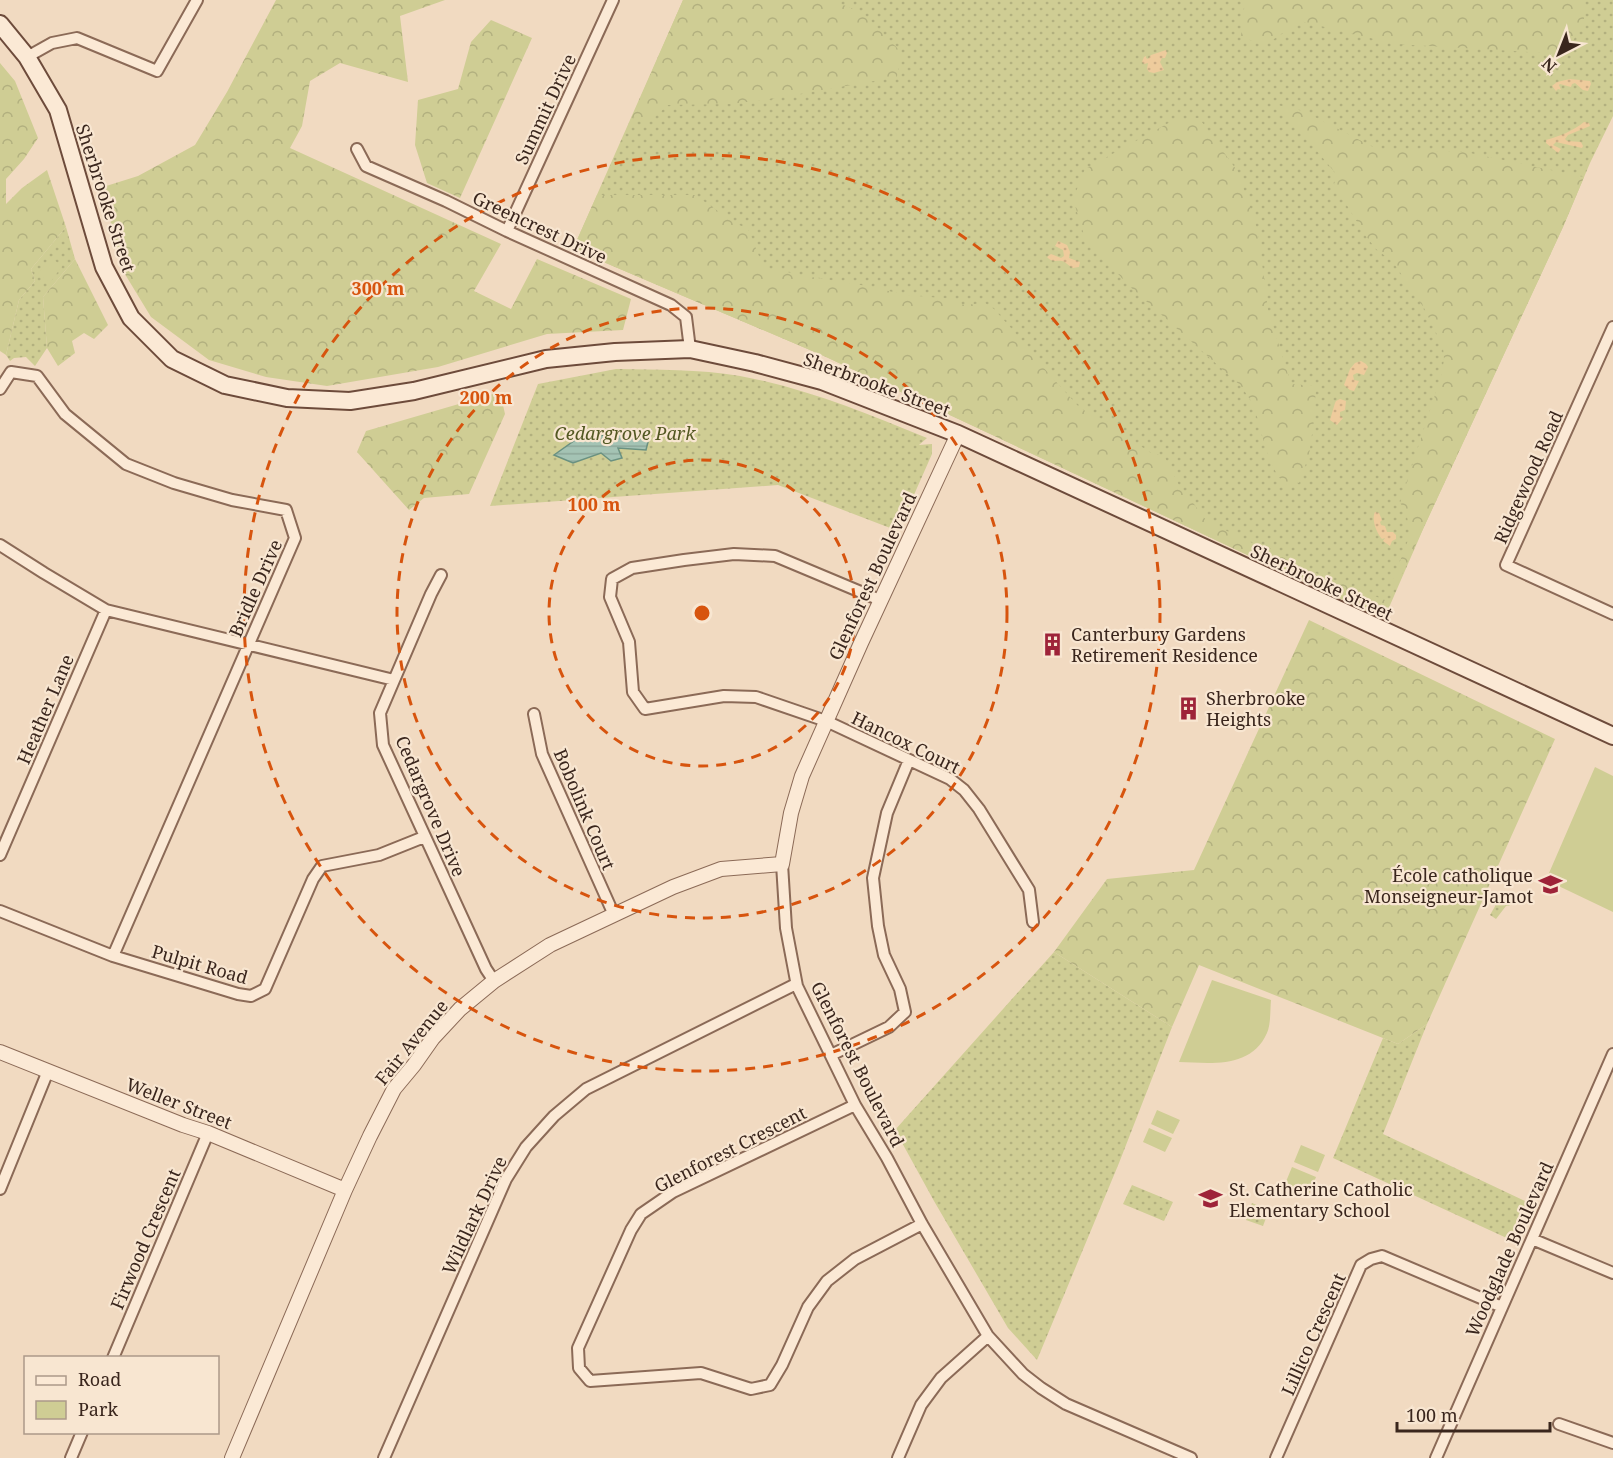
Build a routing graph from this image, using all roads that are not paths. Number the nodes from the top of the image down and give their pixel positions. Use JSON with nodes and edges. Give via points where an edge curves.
{"nodes":[{"id":1,"x":197,"y":0,"type":"edge"},
{"id":2,"x":613,"y":0,"type":"edge"},
{"id":3,"x":0,"y":24,"type":"edge"},
{"id":4,"x":27,"y":57,"type":"junction"},
{"id":5,"x":357,"y":149,"type":"dead end"},
{"id":6,"x":507,"y":231,"type":"junction"},
{"id":7,"x":1613,"y":327,"type":"edge"},
{"id":8,"x":690,"y":349,"type":"junction"},
{"id":9,"x":0,"y":389,"type":"edge"},
{"id":10,"x":958,"y":434,"type":"junction"},
{"id":11,"x":0,"y":545,"type":"edge"},
{"id":12,"x":441,"y":575,"type":"dead end"},
{"id":13,"x":880,"y":600,"type":"junction"},
{"id":14,"x":106,"y":610,"type":"junction"},
{"id":15,"x":1613,"y":614,"type":"edge"},
{"id":16,"x":248,"y":645,"type":"junction"},
{"id":17,"x":394,"y":680,"type":"junction"},
{"id":18,"x":534,"y":714,"type":"dead end"},
{"id":19,"x":826,"y":721,"type":"junction"},
{"id":20,"x":1613,"y":736,"type":"edge"},
{"id":21,"x":909,"y":760,"type":"junction"},
{"id":22,"x":424,"y":837,"type":"junction"},
{"id":23,"x":0,"y":855,"type":"edge"},
{"id":24,"x":782,"y":864,"type":"junction"},
{"id":25,"x":0,"y":911,"type":"edge"},
{"id":26,"x":614,"y":915,"type":"junction"},
{"id":27,"x":1032,"y":922,"type":"dead end"},
{"id":28,"x":113,"y":956,"type":"junction"},
{"id":29,"x":494,"y":981,"type":"junction"},
{"id":30,"x":796,"y":984,"type":"junction"},
{"id":31,"x":0,"y":1052,"type":"edge"},
{"id":32,"x":1613,"y":1054,"type":"edge"},
{"id":33,"x":831,"y":1055,"type":"junction"},
{"id":34,"x":48,"y":1071,"type":"junction"},
{"id":35,"x":855,"y":1104,"type":"junction"},
{"id":36,"x":208,"y":1132,"type":"junction"},
{"id":37,"x":0,"y":1189,"type":"edge"},
{"id":38,"x":345,"y":1190,"type":"junction"},
{"id":39,"x":922,"y":1224,"type":"junction"},
{"id":40,"x":1532,"y":1239,"type":"junction"},
{"id":41,"x":1613,"y":1273,"type":"edge"},
{"id":42,"x":1502,"y":1307,"type":"junction"},
{"id":43,"x":988,"y":1336,"type":"junction"},
{"id":44,"x":114,"y":1356,"type":"edge"},
{"id":45,"x":1558,"y":1424,"type":"dead end"},
{"id":46,"x":81,"y":1434,"type":"edge"},
{"id":47,"x":1613,"y":1443,"type":"edge"},
{"id":48,"x":71,"y":1458,"type":"edge"},
{"id":49,"x":232,"y":1458,"type":"edge"},
{"id":50,"x":384,"y":1458,"type":"edge"},
{"id":51,"x":898,"y":1458,"type":"edge"},
{"id":52,"x":1191,"y":1458,"type":"edge"},
{"id":53,"x":1276,"y":1458,"type":"edge"},
{"id":54,"x":1436,"y":1458,"type":"edge"}],
"edges":[{"from":1,"to":4,"type":"street","via":[[157,70],[77,38],[52,44]]},
{"from":2,"to":6,"type":"street","name":"Summit Drive"},
{"from":3,"to":4,"type":"main road","name":"Sherbrooke Street"},
{"from":4,"to":8,"type":"main road","name":"Sherbrooke Street","via":[[58,110],[104,267],[131,318],[172,359],[225,385],[287,398],[350,401],[414,391],[546,360]]},
{"from":5,"to":6,"type":"street","name":"Greencrest Drive","via":[[366,166]]},
{"from":6,"to":8,"type":"street","name":"Greencrest Drive","via":[[671,305],[686,317]]},
{"from":7,"to":15,"type":"street","name":"Ridgewood Road","via":[[1506,565]]},
{"from":8,"to":10,"type":"main road","name":"Sherbrooke Street","via":[[822,381]]},
{"from":9,"to":16,"type":"street","name":"Bridle Drive","via":[[11,372],[37,376],[65,414],[126,464],[232,500],[286,510],[295,538]]},
{"from":10,"to":13,"type":"street","name":"Glenforest Boulevard"},
{"from":10,"to":20,"type":"main road","name":"Sherbrooke Street"},
{"from":11,"to":14,"type":"street"},
{"from":12,"to":17,"type":"street","name":"Cedargrove Drive"},
{"from":13,"to":19,"type":"street","name":"Glenforest Boulevard"},
{"from":13,"to":19,"type":"street","name":"Hancox Court","via":[[775,556],[734,554],[684,560],[632,568],[612,579],[610,597],[628,642],[633,692],[645,709],[724,696],[756,697]]},
{"from":14,"to":16,"type":"street"},
{"from":14,"to":23,"type":"street","name":"Heather Lane"},
{"from":16,"to":17,"type":"street"},
{"from":16,"to":28,"type":"street","name":"Bridle Drive"},
{"from":17,"to":22,"type":"street","name":"Cedargrove Drive","via":[[380,713],[383,745]]},
{"from":18,"to":26,"type":"street","name":"Bobolink Court","via":[[542,754]]},
{"from":19,"to":21,"type":"street","name":"Hancox Court"},
{"from":19,"to":24,"type":"street","name":"Glenforest Boulevard","via":[[797,792]]},
{"from":21,"to":27,"type":"street","name":"Hancox Court","via":[[950,779],[979,809],[1029,890]]},
{"from":21,"to":33,"type":"street","via":[[886,813],[873,878],[884,955],[900,989],[905,1012],[889,1027]]},
{"from":22,"to":28,"type":"street","name":"Pulpit Road","via":[[379,855],[322,866],[265,989],[251,996]]},
{"from":22,"to":29,"type":"street","name":"Cedargrove Drive"},
{"from":24,"to":26,"type":"street","name":"Fair Avenue","via":[[722,869]]},
{"from":24,"to":30,"type":"street","name":"Glenforest Boulevard","via":[[786,928]]},
{"from":25,"to":28,"type":"street","name":"Pulpit Road"},
{"from":26,"to":29,"type":"street","name":"Fair Avenue","via":[[550,945]]},
{"from":29,"to":38,"type":"street","name":"Fair Avenue","via":[[460,1009],[393,1089]]},
{"from":30,"to":33,"type":"street","name":"Glenforest Boulevard"},
{"from":30,"to":50,"type":"street","name":"Wildlark Drive","via":[[586,1089],[526,1147],[506,1179]]},
{"from":31,"to":34,"type":"street","name":"Weller Street"},
{"from":32,"to":40,"type":"street","name":"Woodglade Boulevard"},
{"from":33,"to":35,"type":"street","name":"Glenforest Boulevard"},
{"from":34,"to":36,"type":"street","name":"Weller Street"},
{"from":34,"to":37,"type":"street"},
{"from":35,"to":39,"type":"street","name":"Glenforest Boulevard"},
{"from":35,"to":39,"type":"street","name":"Glenforest Crescent","via":[[673,1192],[641,1214],[578,1348],[579,1368],[590,1381],[701,1373],[751,1389],[770,1385],[808,1307],[827,1281],[855,1259]]},
{"from":36,"to":38,"type":"street","name":"Weller Street"},
{"from":36,"to":44,"type":"street","name":"Firwood Crescent"},
{"from":38,"to":49,"type":"street","name":"Fair Avenue"},
{"from":39,"to":43,"type":"street","name":"Glenforest Boulevard"},
{"from":40,"to":41,"type":"street"},
{"from":40,"to":42,"type":"street","name":"Woodglade Boulevard"},
{"from":42,"to":53,"type":"street","name":"Lillico Crescent","via":[[1382,1256],[1371,1258],[1361,1265]]},
{"from":42,"to":54,"type":"street","name":"Woodglade Boulevard"},
{"from":43,"to":51,"type":"street","via":[[941,1378],[921,1405]]},
{"from":43,"to":52,"type":"street","name":"Glenforest Boulevard","via":[[1023,1374],[1066,1404]]},
{"from":45,"to":47,"type":"street"},
{"from":46,"to":48,"type":"street"}]}
